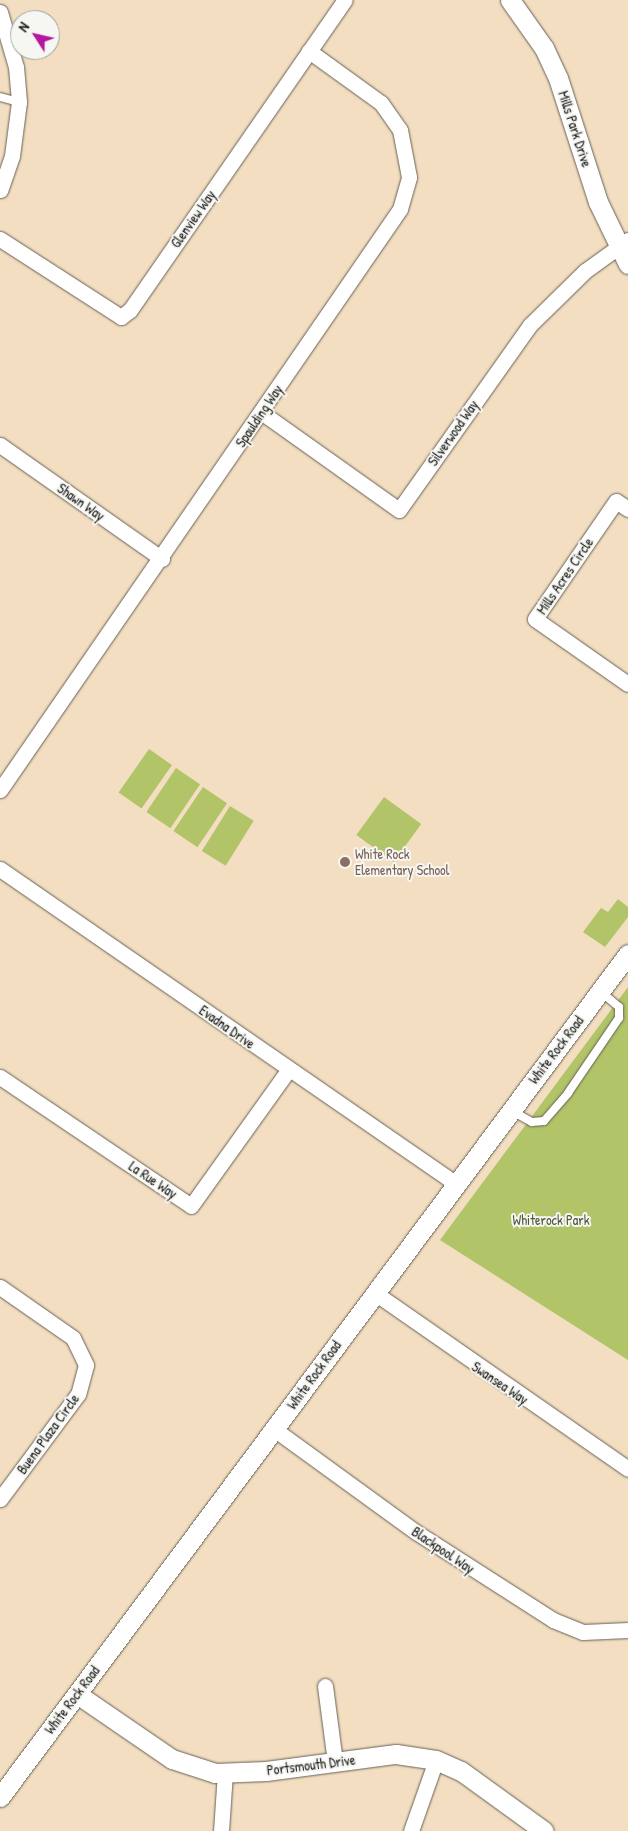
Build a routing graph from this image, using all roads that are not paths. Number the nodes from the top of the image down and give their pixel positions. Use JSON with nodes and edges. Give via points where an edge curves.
{"nodes":[{"id":1,"x":345,"y":0,"type":"edge"},
{"id":2,"x":510,"y":0,"type":"edge"},
{"id":3,"x":0,"y":12,"type":"edge"},
{"id":4,"x":309,"y":50,"type":"junction"},
{"id":5,"x":0,"y":98,"type":"edge"},
{"id":6,"x":19,"y":102,"type":"junction"},
{"id":7,"x":0,"y":190,"type":"edge"},
{"id":8,"x":0,"y":239,"type":"edge"},
{"id":9,"x":623,"y":244,"type":"edge"},
{"id":10,"x":628,"y":264,"type":"edge"},
{"id":11,"x":261,"y":412,"type":"junction"},
{"id":12,"x":0,"y":445,"type":"edge"},
{"id":13,"x":628,"y":509,"type":"edge"},
{"id":14,"x":162,"y":559,"type":"junction"},
{"id":15,"x":628,"y":684,"type":"edge"},
{"id":16,"x":0,"y":790,"type":"edge"},
{"id":17,"x":0,"y":869,"type":"edge"},
{"id":18,"x":628,"y":954,"type":"edge"},
{"id":19,"x":600,"y":991,"type":"junction"},
{"id":20,"x":289,"y":1069,"type":"junction"},
{"id":21,"x":0,"y":1077,"type":"edge"},
{"id":22,"x":511,"y":1110,"type":"junction"},
{"id":23,"x":455,"y":1183,"type":"junction"},
{"id":24,"x":0,"y":1287,"type":"edge"},
{"id":25,"x":375,"y":1293,"type":"junction"},
{"id":26,"x":274,"y":1429,"type":"junction"},
{"id":27,"x":628,"y":1469,"type":"edge"},
{"id":28,"x":0,"y":1499,"type":"edge"},
{"id":29,"x":628,"y":1630,"type":"edge"},
{"id":30,"x":325,"y":1686,"type":"dead end"},
{"id":31,"x":77,"y":1694,"type":"junction"},
{"id":32,"x":436,"y":1760,"type":"junction"},
{"id":33,"x":335,"y":1762,"type":"junction"},
{"id":34,"x":225,"y":1773,"type":"junction"},
{"id":35,"x":0,"y":1797,"type":"edge"},
{"id":36,"x":221,"y":1831,"type":"edge"},
{"id":37,"x":412,"y":1831,"type":"edge"},
{"id":38,"x":544,"y":1831,"type":"edge"}],
"edges":[{"from":1,"to":4,"type":"street","name":"Glenview Way"},
{"from":2,"to":9,"type":"street","name":"Mills Park Drive","via":[[544,48],[558,78],[598,202]]},
{"from":3,"to":6,"type":"street","via":[[16,67]]},
{"from":4,"to":8,"type":"street","name":"Glenview Way","via":[[130,310],[121,317]]},
{"from":4,"to":11,"type":"street","name":"Spaulding Way","via":[[370,94],[392,116],[406,145],[409,178],[392,223]]},
{"from":5,"to":6,"type":"lane"},
{"from":6,"to":7,"type":"street","via":[[12,156]]},
{"from":9,"to":10,"type":"street","name":"Mills Park Drive"},
{"from":9,"to":11,"type":"street","name":"Silverwood Way","via":[[585,271],[530,325],[399,510]]},
{"from":11,"to":14,"type":"street","name":"Spaulding Way"},
{"from":12,"to":14,"type":"street","name":"Shawn Way"},
{"from":13,"to":15,"type":"street","name":"Mills Acres Circle","via":[[616,501],[535,619]]},
{"from":14,"to":16,"type":"street","name":"Spaulding Way"},
{"from":17,"to":20,"type":"street","name":"Evadna Drive"},
{"from":18,"to":19,"type":"street","name":"White Rock Road"},
{"from":19,"to":22,"type":"street","name":"White Rock Road"},
{"from":19,"to":22,"type":"lane","via":[[619,1006],[619,1018],[568,1093],[544,1121],[532,1122]]},
{"from":20,"to":21,"type":"street","name":"La Rue Way","via":[[191,1206]]},
{"from":20,"to":23,"type":"street","name":"Evadna Drive"},
{"from":22,"to":23,"type":"street","name":"White Rock Road"},
{"from":23,"to":25,"type":"street","name":"White Rock Road"},
{"from":24,"to":28,"type":"street","name":"Buena Plaza Circle","via":[[73,1338],[86,1365],[78,1394]]},
{"from":25,"to":26,"type":"street","name":"White Rock Road"},
{"from":25,"to":27,"type":"street","name":"Swansea Way"},
{"from":26,"to":29,"type":"street","name":"Blackpool Way","via":[[416,1532],[553,1620],[583,1632]]},
{"from":26,"to":31,"type":"street","name":"White Rock Road"},
{"from":30,"to":33,"type":"street"},
{"from":31,"to":34,"type":"street","name":"Portsmouth Drive","via":[[172,1759]]},
{"from":31,"to":35,"type":"street","name":"White Rock Road"},
{"from":32,"to":33,"type":"street","name":"Portsmouth Drive","via":[[396,1754]]},
{"from":32,"to":37,"type":"street"},
{"from":32,"to":38,"type":"street","name":"Portsmouth Drive","via":[[461,1771]]},
{"from":33,"to":34,"type":"street","name":"Portsmouth Drive"},
{"from":34,"to":36,"type":"street"}]}
